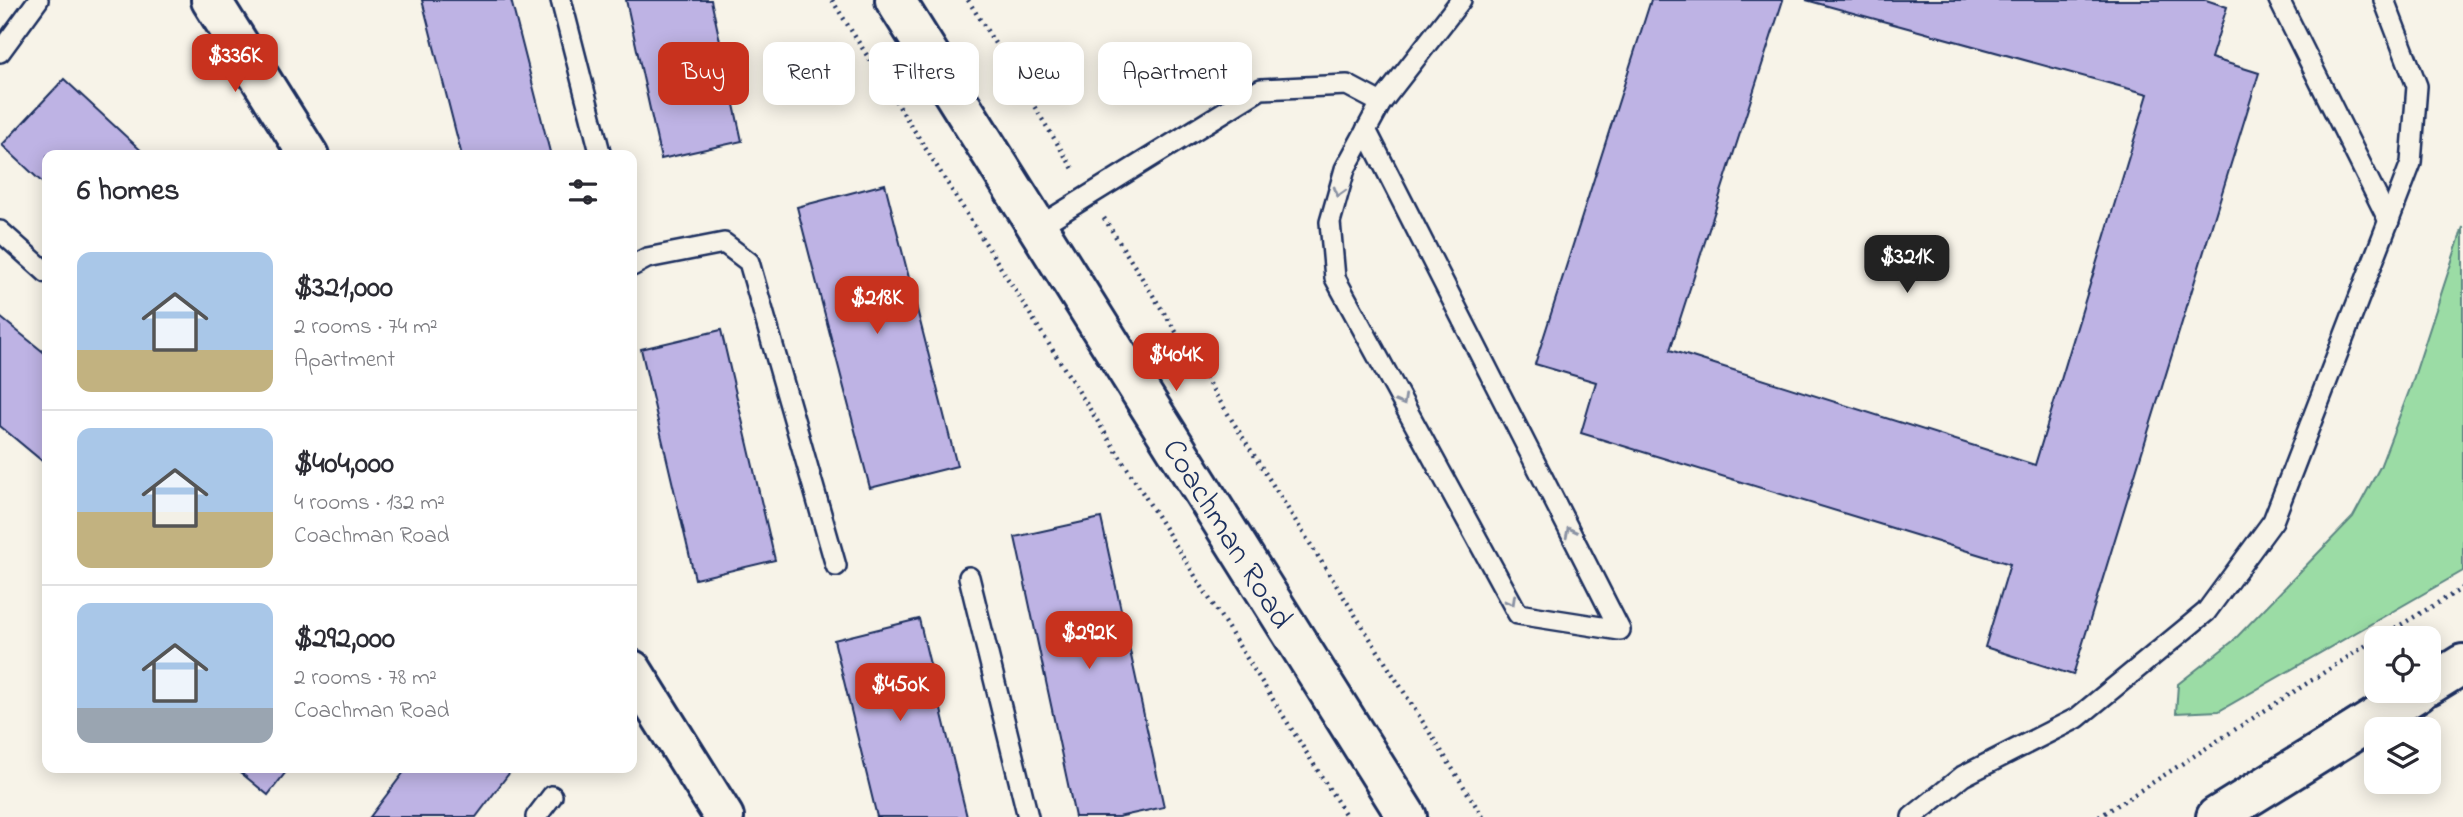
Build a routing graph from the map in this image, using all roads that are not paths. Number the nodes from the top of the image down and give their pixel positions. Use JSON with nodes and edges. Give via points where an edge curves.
{"nodes":[{"id":1,"x":38,"y":0,"type":"edge"},
{"id":2,"x":211,"y":0,"type":"edge"},
{"id":3,"x":561,"y":0,"type":"edge"},
{"id":4,"x":895,"y":0,"type":"edge"},
{"id":5,"x":1461,"y":0,"type":"edge"},
{"id":6,"x":2279,"y":0,"type":"edge"},
{"id":7,"x":2384,"y":0,"type":"edge"},
{"id":8,"x":0,"y":52,"type":"edge"},
{"id":9,"x":1381,"y":103,"type":"junction"},
{"id":10,"x":1366,"y":130,"type":"junction"},
{"id":11,"x":305,"y":150,"type":"edge"},
{"id":12,"x":599,"y":150,"type":"edge"},
{"id":13,"x":2389,"y":221,"type":"junction"},
{"id":14,"x":1038,"y":227,"type":"junction"},
{"id":15,"x":0,"y":231,"type":"edge"},
{"id":16,"x":637,"y":263,"type":"edge"},
{"id":17,"x":42,"y":269,"type":"edge"},
{"id":18,"x":836,"y":566,"type":"dead end"},
{"id":19,"x":969,"y":577,"type":"dead end"},
{"id":20,"x":2463,"y":664,"type":"edge"},
{"id":21,"x":637,"y":678,"type":"edge"},
{"id":22,"x":2441,"y":678,"type":"edge"},
{"id":23,"x":2400,"y":703,"type":"edge"},
{"id":24,"x":552,"y":796,"type":"dead end"},
{"id":25,"x":536,"y":817,"type":"edge"},
{"id":26,"x":724,"y":817,"type":"edge"},
{"id":27,"x":1028,"y":817,"type":"edge"},
{"id":28,"x":1407,"y":817,"type":"edge"},
{"id":29,"x":1912,"y":817,"type":"edge"},
{"id":30,"x":2216,"y":817,"type":"edge"}],
"edges":[{"from":1,"to":8,"type":"lane"},
{"from":2,"to":11,"type":"street"},
{"from":3,"to":12,"type":"lane"},
{"from":4,"to":14,"type":"street","name":"Coachman Road"},
{"from":5,"to":9,"type":"lane"},
{"from":6,"to":13,"type":"lane"},
{"from":7,"to":13,"type":"lane","via":[[2417,86],[2411,163]]},
{"from":9,"to":10,"type":"lane"},
{"from":9,"to":14,"type":"lane","via":[[1347,85],[1261,89]]},
{"from":10,"to":10,"type":"lane","one_way":true,"via":[[1345,169],[1330,222],[1335,278],[1518,614],[1620,630]]},
{"from":13,"to":29,"type":"lane","via":[[2273,521],[2206,612],[2077,718],[1963,776]]},
{"from":14,"to":28,"type":"street","name":"Coachman Road"},
{"from":15,"to":17,"type":"lane"},
{"from":16,"to":18,"type":"lane","via":[[724,243],[749,262]]},
{"from":19,"to":27,"type":"lane"},
{"from":20,"to":22,"type":"street"},
{"from":21,"to":26,"type":"street"},
{"from":23,"to":30,"type":"street"},
{"from":24,"to":25,"type":"lane"}]}
